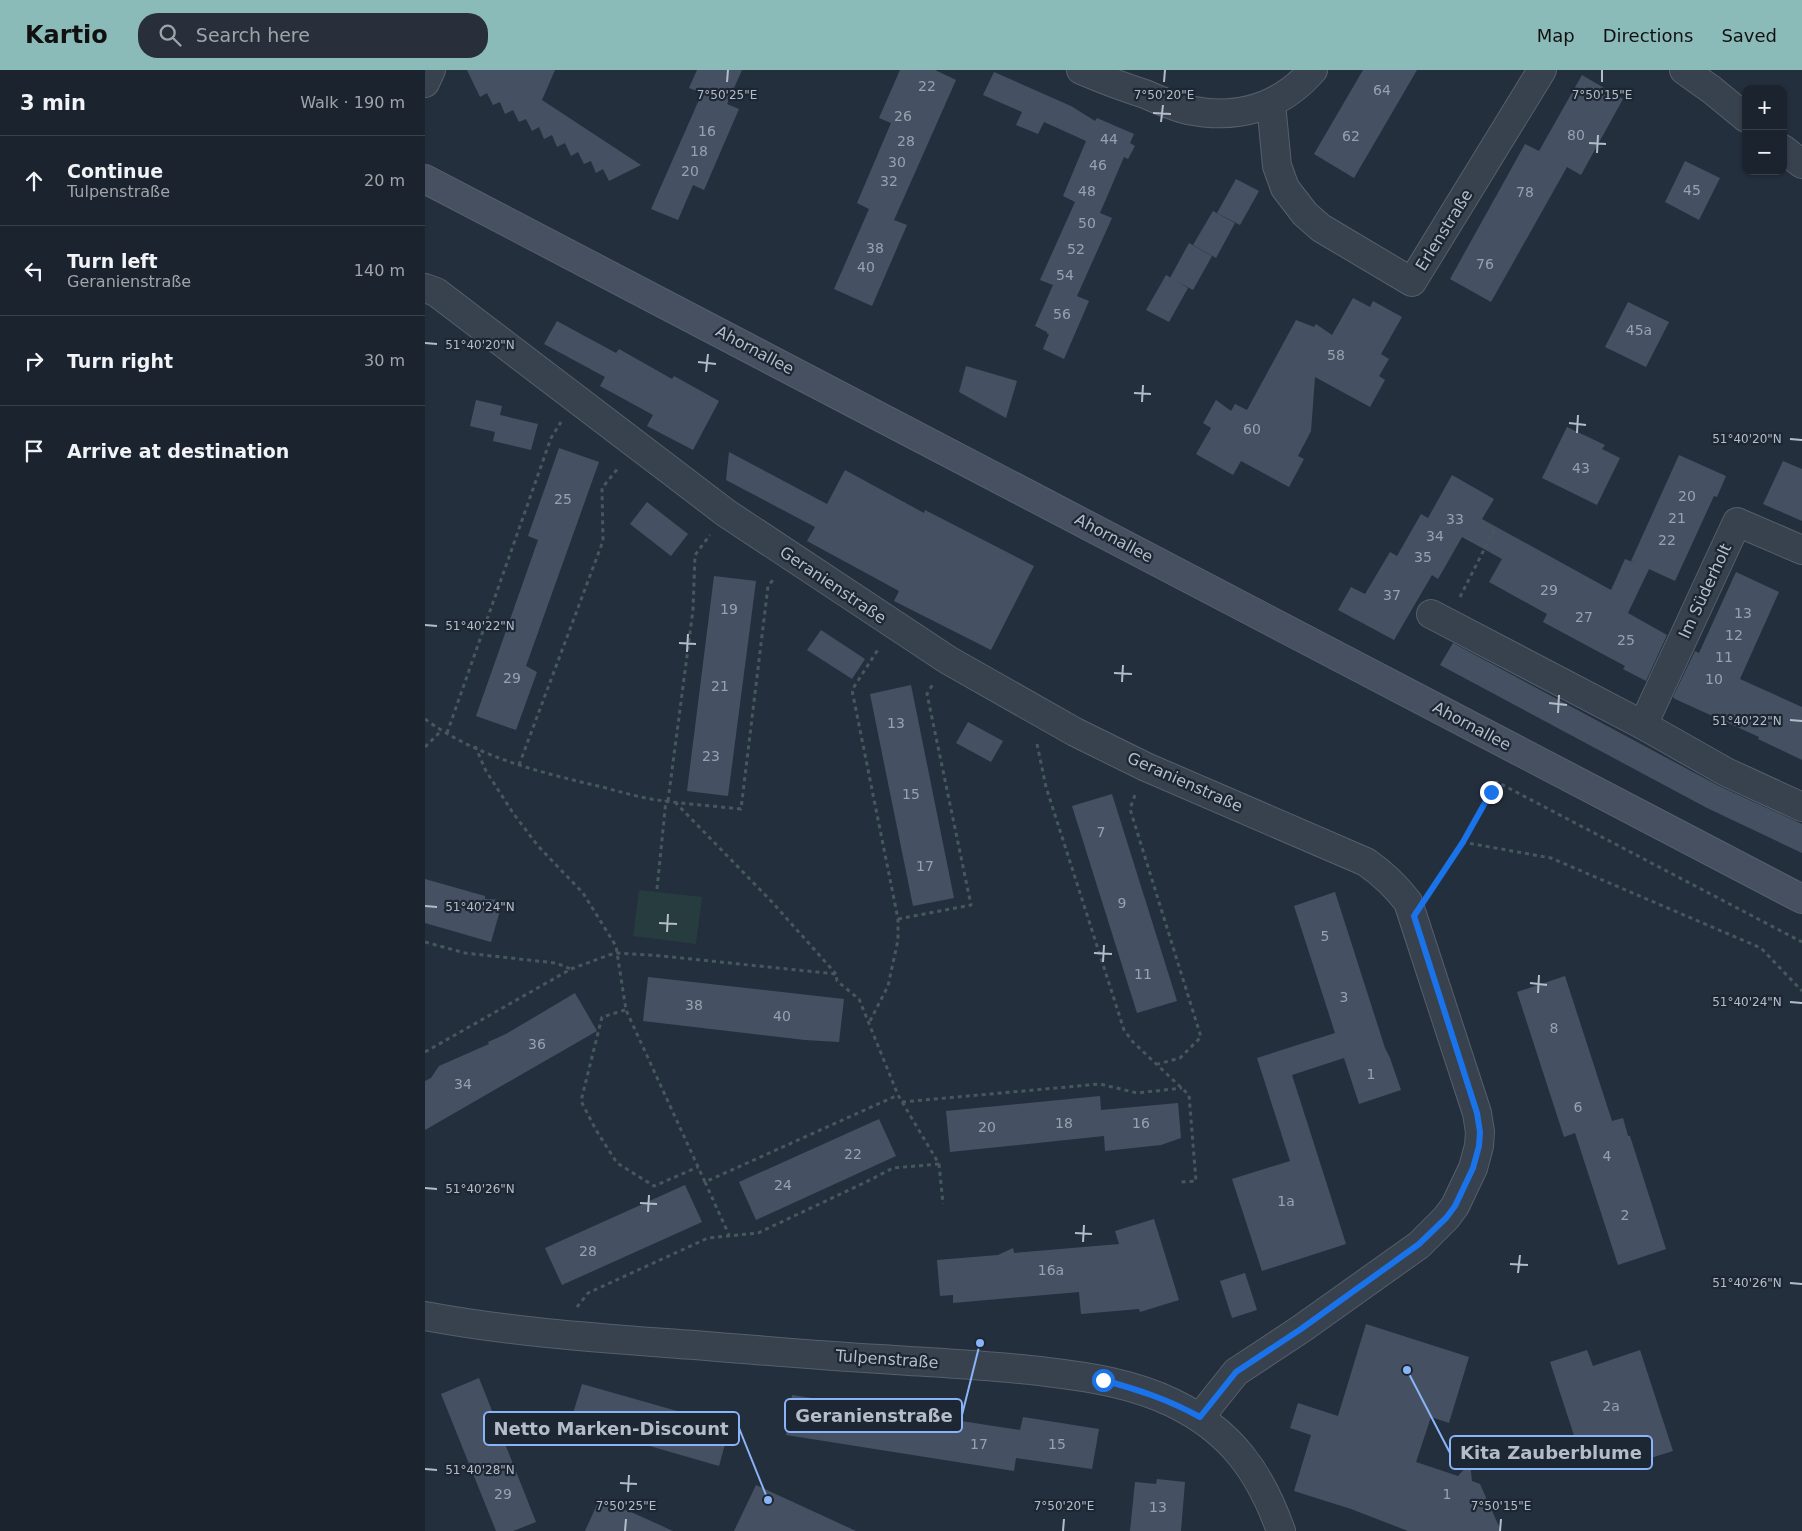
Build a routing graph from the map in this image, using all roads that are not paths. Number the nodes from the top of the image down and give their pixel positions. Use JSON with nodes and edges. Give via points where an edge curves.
{"nodes":[{"id":1,"x":431,"y":70,"type":"edge"},
{"id":2,"x":1081,"y":70,"type":"edge"},
{"id":3,"x":1313,"y":70,"type":"edge"},
{"id":4,"x":1542,"y":70,"type":"edge"},
{"id":5,"x":1684,"y":70,"type":"edge"},
{"id":6,"x":1714,"y":80,"type":"edge"},
{"id":7,"x":425,"y":83,"type":"edge"},
{"id":8,"x":1271,"y":104,"type":"junction"},
{"id":9,"x":1742,"y":113,"type":"edge"},
{"id":10,"x":1787,"y":151,"type":"edge"},
{"id":11,"x":1802,"y":164,"type":"edge"},
{"id":12,"x":435,"y":183,"type":"edge"},
{"id":13,"x":425,"y":288,"type":"edge"},
{"id":14,"x":1802,"y":550,"type":"edge"},
{"id":15,"x":1439,"y":618,"type":"road end"},
{"id":16,"x":1643,"y":725,"type":"junction"},
{"id":17,"x":1802,"y":807,"type":"edge"},
{"id":18,"x":1802,"y":899,"type":"edge"},
{"id":19,"x":425,"y":1316,"type":"edge"},
{"id":20,"x":1200,"y":1417,"type":"junction"},
{"id":21,"x":1281,"y":1531,"type":"edge"}],
"edges":[{"from":1,"to":7,"type":"street"},
{"from":2,"to":8,"type":"street","via":[[1188,110],[1222,113]]},
{"from":3,"to":8,"type":"street","via":[[1301,84]]},
{"from":4,"to":8,"type":"street","name":"Erlenstraße","via":[[1412,282],[1321,228],[1305,214],[1285,188],[1277,166]]},
{"from":5,"to":6,"type":"street"},
{"from":6,"to":9,"type":"street"},
{"from":10,"to":11,"type":"street"},
{"from":12,"to":18,"type":"main road","name":"Ahornallee"},
{"from":13,"to":20,"type":"street","name":"Geranienstraße","via":[[436,292],[726,513],[948,660],[1075,732],[1366,862],[1383,873],[1408,902],[1477,1113],[1479,1146],[1465,1188],[1446,1218],[1419,1244],[1236,1372]]},
{"from":14,"to":16,"type":"street","name":"Im Süderholt","via":[[1737,522]]},
{"from":15,"to":16,"type":"street"},
{"from":16,"to":17,"type":"street","via":[[1726,772]]},
{"from":19,"to":20,"type":"street","name":"Tulpenstraße","via":[[554,1334],[881,1360],[978,1364],[1070,1374],[1139,1390]]},
{"from":20,"to":21,"type":"street","name":"Tulpenstraße","via":[[1221,1433],[1240,1454],[1258,1480]]}]}
